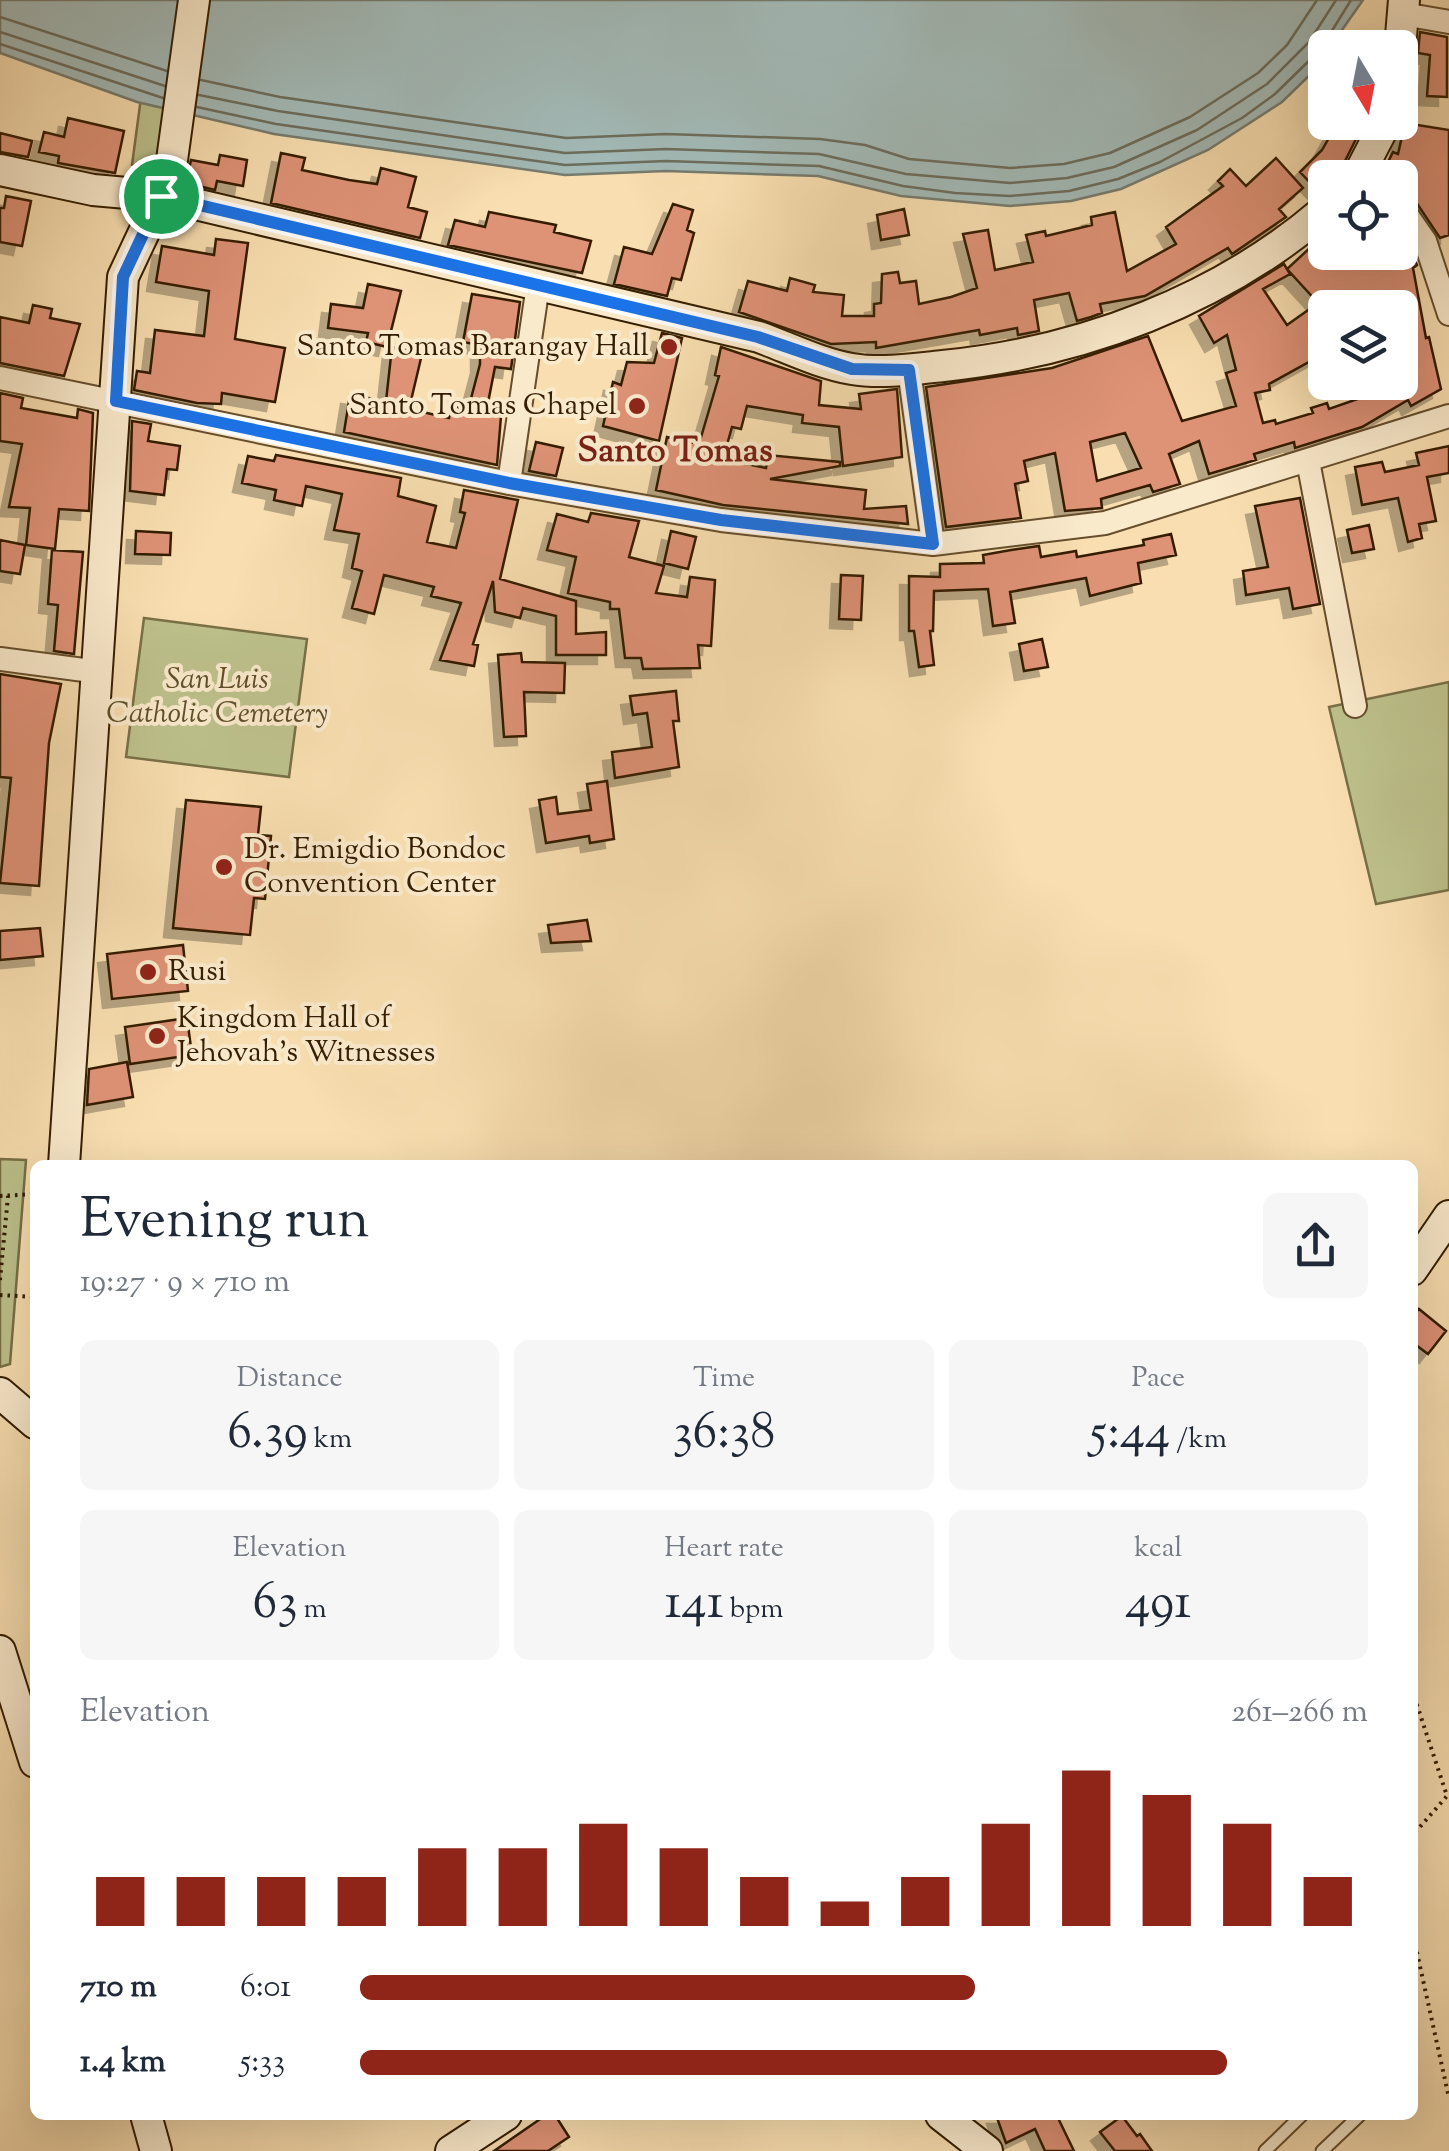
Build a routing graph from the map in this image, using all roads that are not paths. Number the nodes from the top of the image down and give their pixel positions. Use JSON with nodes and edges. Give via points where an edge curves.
{"nodes":[{"id":1,"x":194,"y":0,"type":"edge"},
{"id":2,"x":1404,"y":7,"type":"edge"},
{"id":3,"x":1449,"y":22,"type":"edge"},
{"id":4,"x":0,"y":170,"type":"edge"},
{"id":5,"x":161,"y":196,"type":"junction"},
{"id":6,"x":1308,"y":222,"type":"edge"},
{"id":7,"x":1418,"y":231,"type":"edge"},
{"id":8,"x":538,"y":285,"type":"junction"},
{"id":9,"x":1449,"y":314,"type":"edge"},
{"id":10,"x":909,"y":370,"type":"junction"},
{"id":11,"x":0,"y":378,"type":"edge"},
{"id":12,"x":116,"y":401,"type":"junction"},
{"id":13,"x":1449,"y":416,"type":"edge"},
{"id":14,"x":1308,"y":461,"type":"junction"},
{"id":15,"x":509,"y":483,"type":"junction"},
{"id":16,"x":933,"y":544,"type":"junction"},
{"id":17,"x":0,"y":659,"type":"edge"},
{"id":18,"x":99,"y":672,"type":"junction"},
{"id":19,"x":1355,"y":706,"type":"dead end"},
{"id":20,"x":64,"y":1160,"type":"edge"},
{"id":21,"x":1449,"y":1216,"type":"edge"},
{"id":22,"x":1418,"y":1261,"type":"edge"},
{"id":23,"x":0,"y":1393,"type":"edge"},
{"id":24,"x":30,"y":1419,"type":"edge"},
{"id":25,"x":0,"y":1651,"type":"edge"},
{"id":26,"x":30,"y":1746,"type":"edge"},
{"id":27,"x":147,"y":2120,"type":"edge"},
{"id":28,"x":498,"y":2120,"type":"edge"},
{"id":29,"x":947,"y":2120,"type":"edge"},
{"id":30,"x":1297,"y":2120,"type":"edge"},
{"id":31,"x":1355,"y":2120,"type":"edge"},
{"id":32,"x":156,"y":2151,"type":"edge"},
{"id":33,"x":452,"y":2151,"type":"edge"},
{"id":34,"x":987,"y":2151,"type":"edge"},
{"id":35,"x":1266,"y":2151,"type":"edge"},
{"id":36,"x":1322,"y":2151,"type":"edge"}],
"edges":[{"from":1,"to":5,"type":"street"},
{"from":2,"to":3,"type":"street"},
{"from":4,"to":5,"type":"street"},
{"from":5,"to":8,"type":"street"},
{"from":5,"to":12,"type":"street","via":[[123,277]]},
{"from":6,"to":10,"type":"street","via":[[1235,273],[1140,321],[1044,349]]},
{"from":7,"to":9,"type":"street"},
{"from":8,"to":10,"type":"street","via":[[758,337],[852,369]]},
{"from":8,"to":15,"type":"street"},
{"from":10,"to":16,"type":"street"},
{"from":11,"to":12,"type":"street"},
{"from":12,"to":15,"type":"street"},
{"from":12,"to":18,"type":"street"},
{"from":13,"to":14,"type":"street"},
{"from":14,"to":16,"type":"street","via":[[1106,523]]},
{"from":14,"to":19,"type":"street"},
{"from":15,"to":16,"type":"street","via":[[721,520]]},
{"from":17,"to":18,"type":"street"},
{"from":18,"to":20,"type":"street"},
{"from":21,"to":22,"type":"street"},
{"from":23,"to":24,"type":"street"},
{"from":25,"to":26,"type":"street"},
{"from":27,"to":32,"type":"street"},
{"from":28,"to":33,"type":"street"},
{"from":29,"to":34,"type":"street"},
{"from":30,"to":35,"type":"lane"},
{"from":31,"to":36,"type":"lane"}]}
